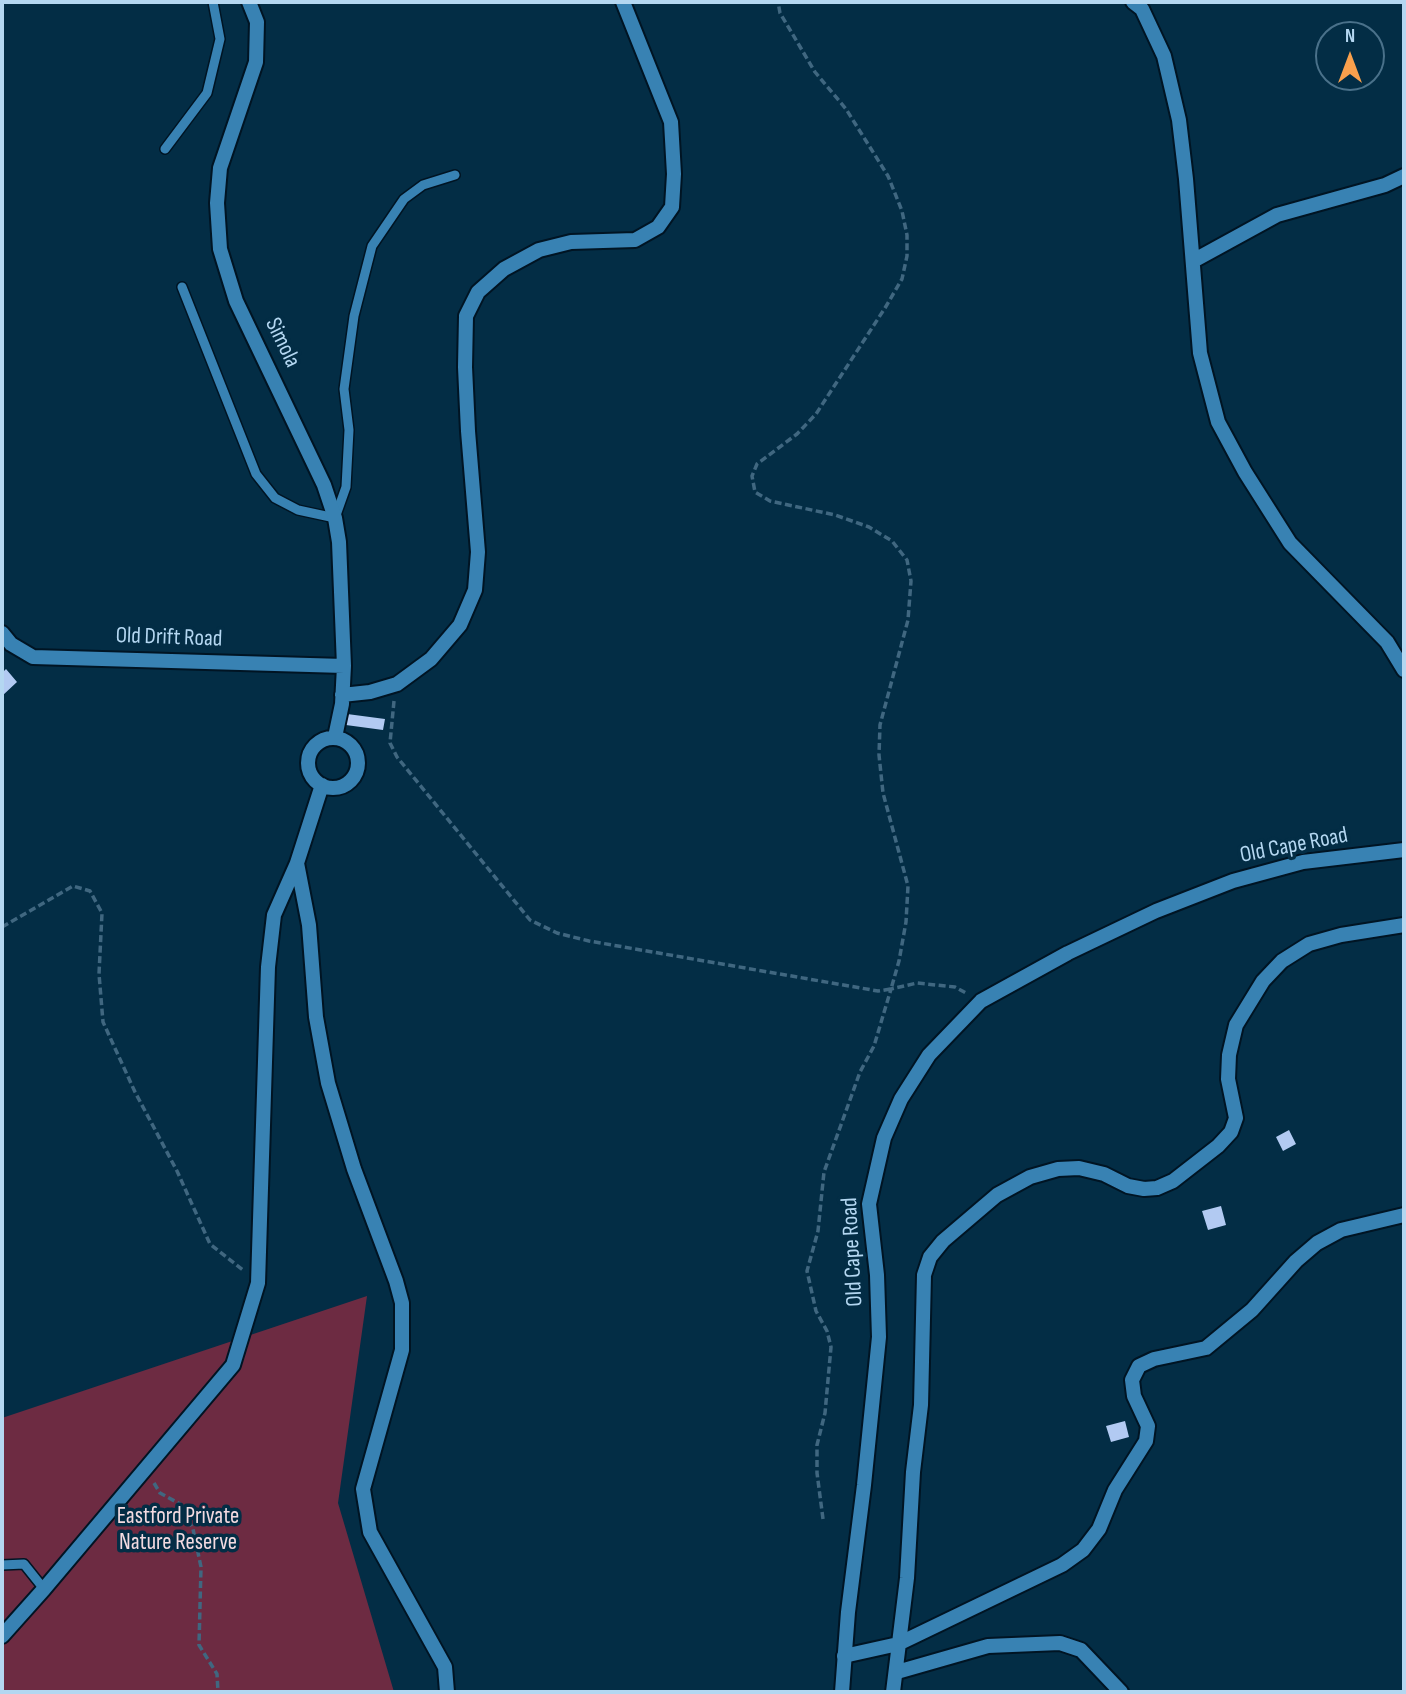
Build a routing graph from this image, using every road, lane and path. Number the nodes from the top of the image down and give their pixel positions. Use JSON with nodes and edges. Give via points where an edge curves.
{"nodes":[{"id":1,"x":213,"y":2,"type":"edge"},
{"id":2,"x":249,"y":2,"type":"edge"},
{"id":3,"x":623,"y":2,"type":"edge"},
{"id":4,"x":778,"y":2,"type":"edge"},
{"id":5,"x":1133,"y":2,"type":"edge"},
{"id":6,"x":165,"y":149,"type":"dead end"},
{"id":7,"x":455,"y":175,"type":"dead end"},
{"id":8,"x":1404,"y":176,"type":"edge"},
{"id":9,"x":1193,"y":261,"type":"junction"},
{"id":10,"x":182,"y":287,"type":"dead end"},
{"id":11,"x":335,"y":518,"type":"junction"},
{"id":12,"x":2,"y":633,"type":"edge"},
{"id":13,"x":344,"y":666,"type":"junction"},
{"id":14,"x":1404,"y":670,"type":"edge"},
{"id":15,"x":397,"y":684,"type":"junction"},
{"id":16,"x":342,"y":699,"type":"junction"},
{"id":17,"x":335,"y":737,"type":"junction"},
{"id":18,"x":322,"y":785,"type":"junction"},
{"id":19,"x":1404,"y":850,"type":"edge"},
{"id":20,"x":297,"y":863,"type":"junction"},
{"id":21,"x":1404,"y":925,"type":"edge"},
{"id":22,"x":2,"y":927,"type":"edge"},
{"id":23,"x":891,"y":989,"type":"junction"},
{"id":24,"x":981,"y":1001,"type":"junction"},
{"id":25,"x":1404,"y":1215,"type":"edge"},
{"id":26,"x":258,"y":1283,"type":"junction"},
{"id":27,"x":146,"y":1469,"type":"junction"},
{"id":28,"x":823,"y":1519,"type":"dead end"},
{"id":29,"x":2,"y":1565,"type":"edge"},
{"id":30,"x":44,"y":1589,"type":"junction"},
{"id":31,"x":2,"y":1636,"type":"edge"},
{"id":32,"x":898,"y":1644,"type":"junction"},
{"id":33,"x":844,"y":1657,"type":"junction"},
{"id":34,"x":897,"y":1672,"type":"junction"},
{"id":35,"x":218,"y":1692,"type":"edge"},
{"id":36,"x":446,"y":1692,"type":"edge"},
{"id":37,"x":842,"y":1692,"type":"edge"},
{"id":38,"x":894,"y":1692,"type":"edge"},
{"id":39,"x":1121,"y":1692,"type":"edge"}],
"edges":[{"from":1,"to":6,"type":"lane","via":[[220,39],[207,93]]},
{"from":2,"to":11,"type":"street","name":"Simola","via":[[257,22],[256,62],[220,168],[220,249],[236,301],[324,485]]},
{"from":3,"to":15,"type":"street","via":[[671,122],[672,206],[658,227],[635,240],[571,242],[539,250],[504,269],[478,292],[466,316],[465,367],[478,552],[475,590],[460,625],[431,659]]},
{"from":4,"to":23,"type":"path","via":[[815,72],[846,109],[888,176],[907,235],[902,279],[816,414],[797,435],[757,464],[752,475],[754,492],[770,501],[869,527],[892,541],[907,560],[911,581],[908,620],[880,725],[883,793],[908,886],[906,922]]},
{"from":5,"to":9,"type":"street","via":[[1142,9],[1170,81],[1179,120]]},
{"from":7,"to":11,"type":"lane","via":[[423,185],[404,199],[372,246],[352,328],[344,389],[349,430],[346,487]]},
{"from":8,"to":9,"type":"street","via":[[1277,215]]},
{"from":9,"to":14,"type":"street","via":[[1200,353],[1218,422],[1290,543],[1387,642]]},
{"from":10,"to":11,"type":"lane","via":[[256,474],[275,498],[298,510]]},
{"from":11,"to":13,"type":"street","name":"Simola"},
{"from":12,"to":13,"type":"street","name":"Old Drift Road","via":[[33,657]]},
{"from":13,"to":16,"type":"street","name":"Simola"},
{"from":15,"to":16,"type":"street"},
{"from":15,"to":23,"type":"path","via":[[390,743],[397,757],[530,920],[589,941],[878,991]]},
{"from":16,"to":17,"type":"street","name":"Simola"},
{"from":17,"to":18,"type":"street","via":[[310,752],[309,771]]},
{"from":17,"to":18,"type":"street","via":[[345,740],[359,764],[350,782],[332,788]]},
{"from":18,"to":20,"type":"street"},
{"from":19,"to":24,"type":"street","name":"Old Cape Road","via":[[1303,862],[1233,881],[1068,953]]},
{"from":20,"to":26,"type":"street","via":[[274,915],[268,967]]},
{"from":20,"to":36,"type":"street","via":[[328,1083],[402,1303],[402,1350],[363,1489],[370,1532],[445,1667]]},
{"from":21,"to":32,"type":"street","via":[[1309,944],[1282,961],[1263,981],[1236,1025],[1229,1055],[1228,1079],[1236,1118],[1231,1132],[1173,1181],[1144,1189],[1079,1168],[1030,1177],[997,1195],[930,1256],[924,1275],[921,1405]]},
{"from":22,"to":26,"type":"path","via":[[72,886],[90,891],[102,913],[99,974],[103,1021],[210,1244]]},
{"from":23,"to":24,"type":"path","via":[[917,983],[954,987]]},
{"from":23,"to":28,"type":"path","via":[[874,1046],[824,1172],[818,1231],[807,1271],[831,1347],[817,1445]]},
{"from":24,"to":33,"type":"street","name":"Old Cape Road","via":[[929,1055],[901,1099],[874,1175],[869,1203],[877,1275],[878,1359]]},
{"from":25,"to":32,"type":"street","via":[[1341,1230],[1317,1243],[1252,1310],[1206,1348],[1139,1366],[1132,1380],[1148,1426],[1146,1441],[1083,1550],[1062,1566]]},
{"from":26,"to":27,"type":"street","via":[[233,1365]]},
{"from":27,"to":30,"type":"street"},
{"from":27,"to":35,"type":"path","via":[[160,1493],[180,1504],[193,1529],[201,1567],[199,1644],[217,1674]]},
{"from":29,"to":30,"type":"lane","via":[[24,1564]]},
{"from":30,"to":31,"type":"street"},
{"from":32,"to":33,"type":"street"},
{"from":32,"to":34,"type":"street"},
{"from":33,"to":37,"type":"street","name":"Old Cape Road"},
{"from":34,"to":38,"type":"street"},
{"from":34,"to":39,"type":"street","via":[[988,1646],[1060,1643],[1081,1650]]}]}
